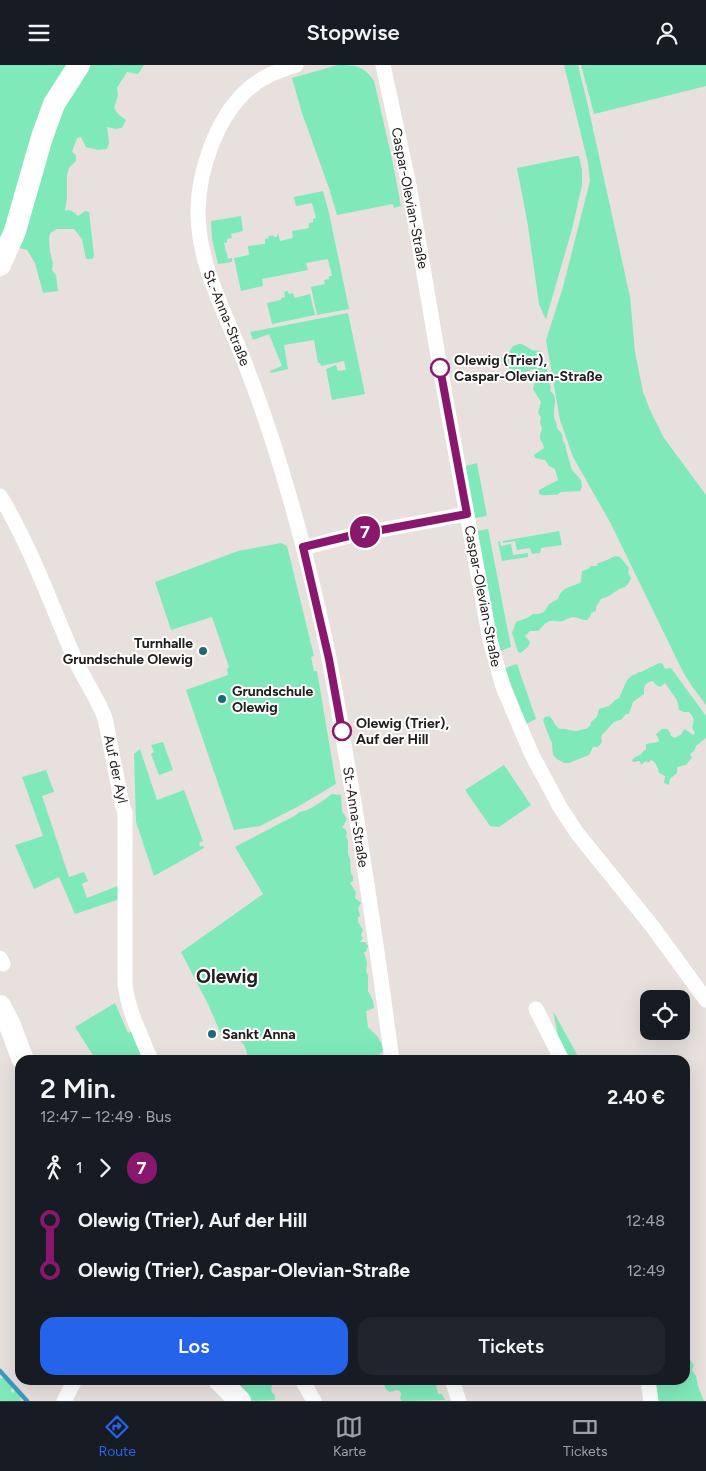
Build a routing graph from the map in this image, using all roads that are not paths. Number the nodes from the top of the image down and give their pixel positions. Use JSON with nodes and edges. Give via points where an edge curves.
{"nodes":[{"id":1,"x":79,"y":65,"type":"edge"},
{"id":2,"x":296,"y":65,"type":"edge"},
{"id":3,"x":383,"y":65,"type":"edge"},
{"id":4,"x":0,"y":265,"type":"edge"},
{"id":5,"x":0,"y":496,"type":"edge"},
{"id":6,"x":467,"y":514,"type":"junction"},
{"id":7,"x":303,"y":547,"type":"junction"},
{"id":8,"x":701,"y":982,"type":"edge"},
{"id":9,"x":706,"y":1000,"type":"edge"},
{"id":10,"x":0,"y":1006,"type":"edge"},
{"id":11,"x":536,"y":1009,"type":"dead end"},
{"id":12,"x":21,"y":1055,"type":"edge"},
{"id":13,"x":149,"y":1055,"type":"edge"},
{"id":14,"x":391,"y":1055,"type":"edge"},
{"id":15,"x":559,"y":1055,"type":"edge"},
{"id":16,"x":72,"y":1385,"type":"edge"},
{"id":17,"x":224,"y":1385,"type":"edge"},
{"id":18,"x":305,"y":1385,"type":"edge"},
{"id":19,"x":454,"y":1385,"type":"edge"},
{"id":20,"x":649,"y":1385,"type":"edge"},
{"id":21,"x":64,"y":1401,"type":"edge"},
{"id":22,"x":240,"y":1401,"type":"edge"},
{"id":23,"x":314,"y":1401,"type":"edge"},
{"id":24,"x":459,"y":1401,"type":"edge"},
{"id":25,"x":651,"y":1401,"type":"edge"}],
"edges":[{"from":1,"to":4,"type":"street","via":[[54,104],[15,231]]},
{"from":2,"to":7,"type":"street","name":"St.-Anna-Straße","via":[[262,79],[230,109],[206,160],[198,218],[208,273],[256,392]]},
{"from":3,"to":6,"type":"street","name":"Caspar-Olevian-Straße","via":[[409,185]]},
{"from":5,"to":13,"type":"street","name":"Auf der Ayl","via":[[29,548],[75,659],[105,718],[125,813],[126,996]]},
{"from":6,"to":7,"type":"street"},
{"from":6,"to":8,"type":"street","name":"Caspar-Olevian-Straße","via":[[496,665],[532,755],[577,833]]},
{"from":7,"to":14,"type":"street","name":"St.-Anna-Straße","via":[[342,731]]},
{"from":8,"to":9,"type":"street","name":"Caspar-Olevian-Straße"},
{"from":10,"to":12,"type":"street"},
{"from":11,"to":15,"type":"street"},
{"from":16,"to":21,"type":"street"},
{"from":17,"to":22,"type":"street"},
{"from":18,"to":23,"type":"street"},
{"from":19,"to":24,"type":"street"},
{"from":20,"to":25,"type":"street"}]}
